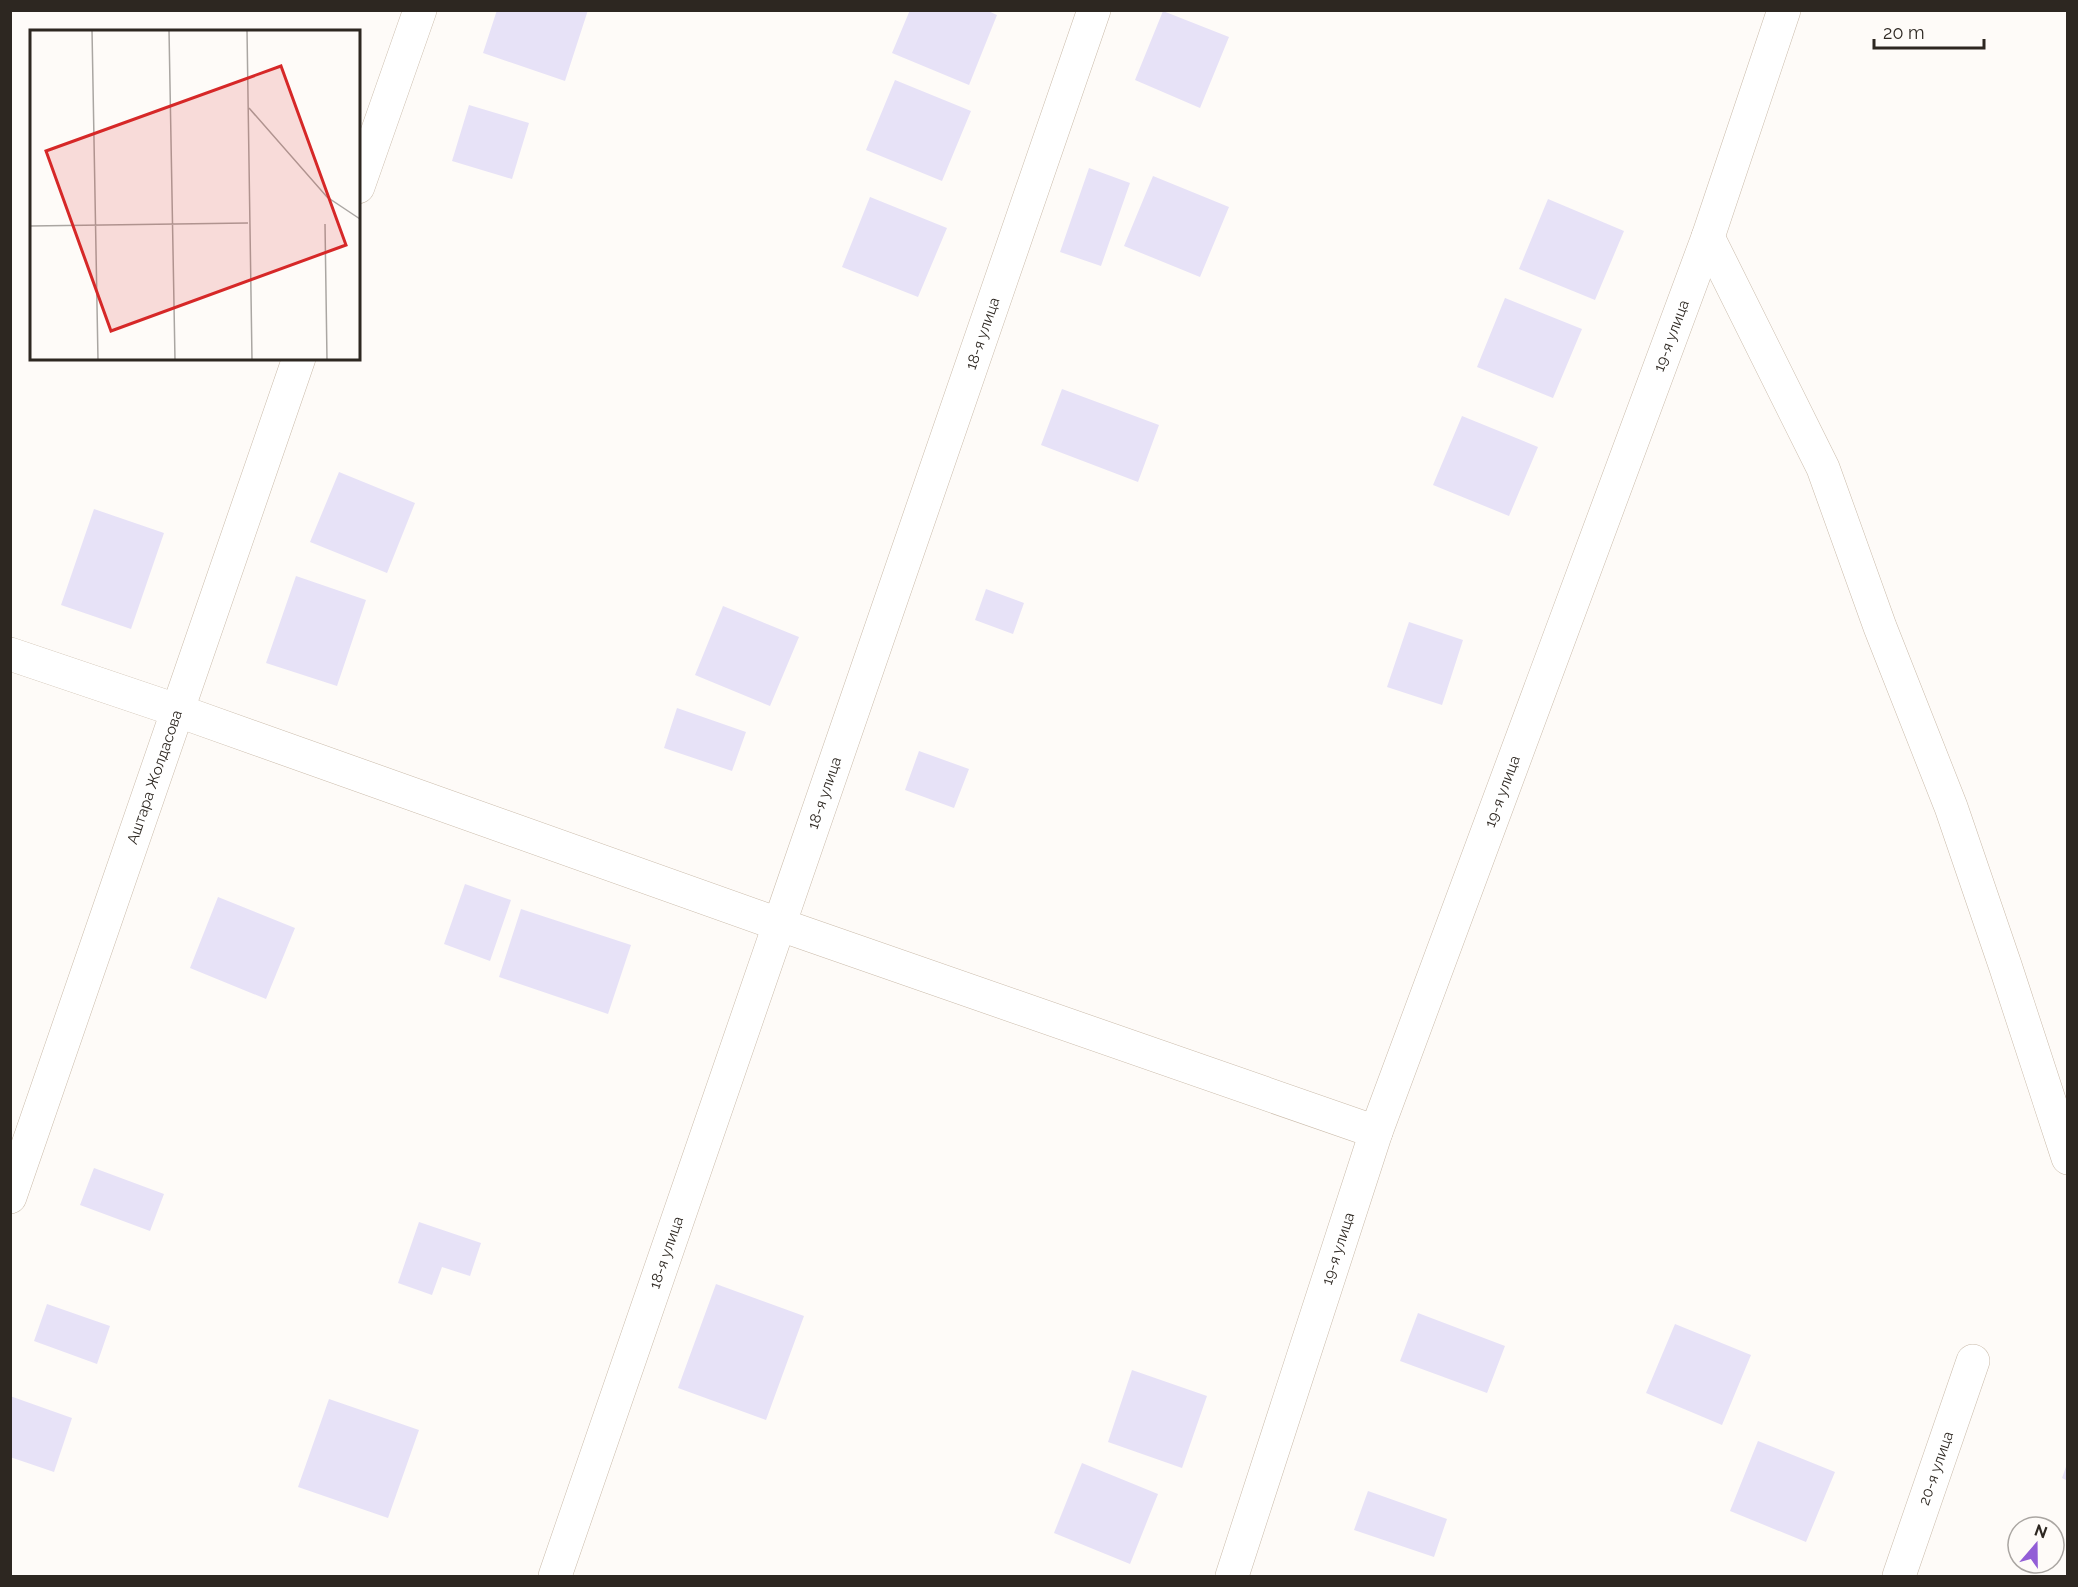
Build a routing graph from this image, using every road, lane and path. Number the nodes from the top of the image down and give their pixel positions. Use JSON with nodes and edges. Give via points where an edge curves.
{"nodes":[{"id":1,"x":420,"y":10,"type":"edge"},
{"id":2,"x":1094,"y":10,"type":"edge"},
{"id":3,"x":1784,"y":10,"type":"edge"},
{"id":4,"x":360,"y":181,"type":"edge"},
{"id":5,"x":1708,"y":237,"type":"junction"},
{"id":6,"x":298,"y":360,"type":"edge"},
{"id":7,"x":10,"y":654,"type":"edge"},
{"id":8,"x":176,"y":710,"type":"junction"},
{"id":9,"x":778,"y":924,"type":"junction"},
{"id":10,"x":1376,"y":1132,"type":"junction"},
{"id":11,"x":2067,"y":1158,"type":"edge"},
{"id":12,"x":10,"y":1197,"type":"edge"},
{"id":13,"x":1973,"y":1361,"type":"dead end"},
{"id":14,"x":555,"y":1576,"type":"edge"},
{"id":15,"x":1232,"y":1576,"type":"edge"},
{"id":16,"x":1899,"y":1576,"type":"edge"}],
"edges":[{"from":1,"to":4,"type":"street"},
{"from":2,"to":9,"type":"street","name":"18-я улица"},
{"from":3,"to":5,"type":"street","name":"19-я улица"},
{"from":5,"to":10,"type":"street","name":"19-я улица"},
{"from":5,"to":11,"type":"street","via":[[1823,468],[1951,807]]},
{"from":6,"to":8,"type":"street","name":"Аштара Жолдасова"},
{"from":7,"to":8,"type":"street"},
{"from":8,"to":9,"type":"street"},
{"from":8,"to":12,"type":"street","name":"Аштара Жолдасова"},
{"from":9,"to":10,"type":"street"},
{"from":9,"to":14,"type":"street","name":"18-я улица"},
{"from":10,"to":15,"type":"street","name":"19-я улица"},
{"from":13,"to":16,"type":"street","name":"20-я улица"}]}
